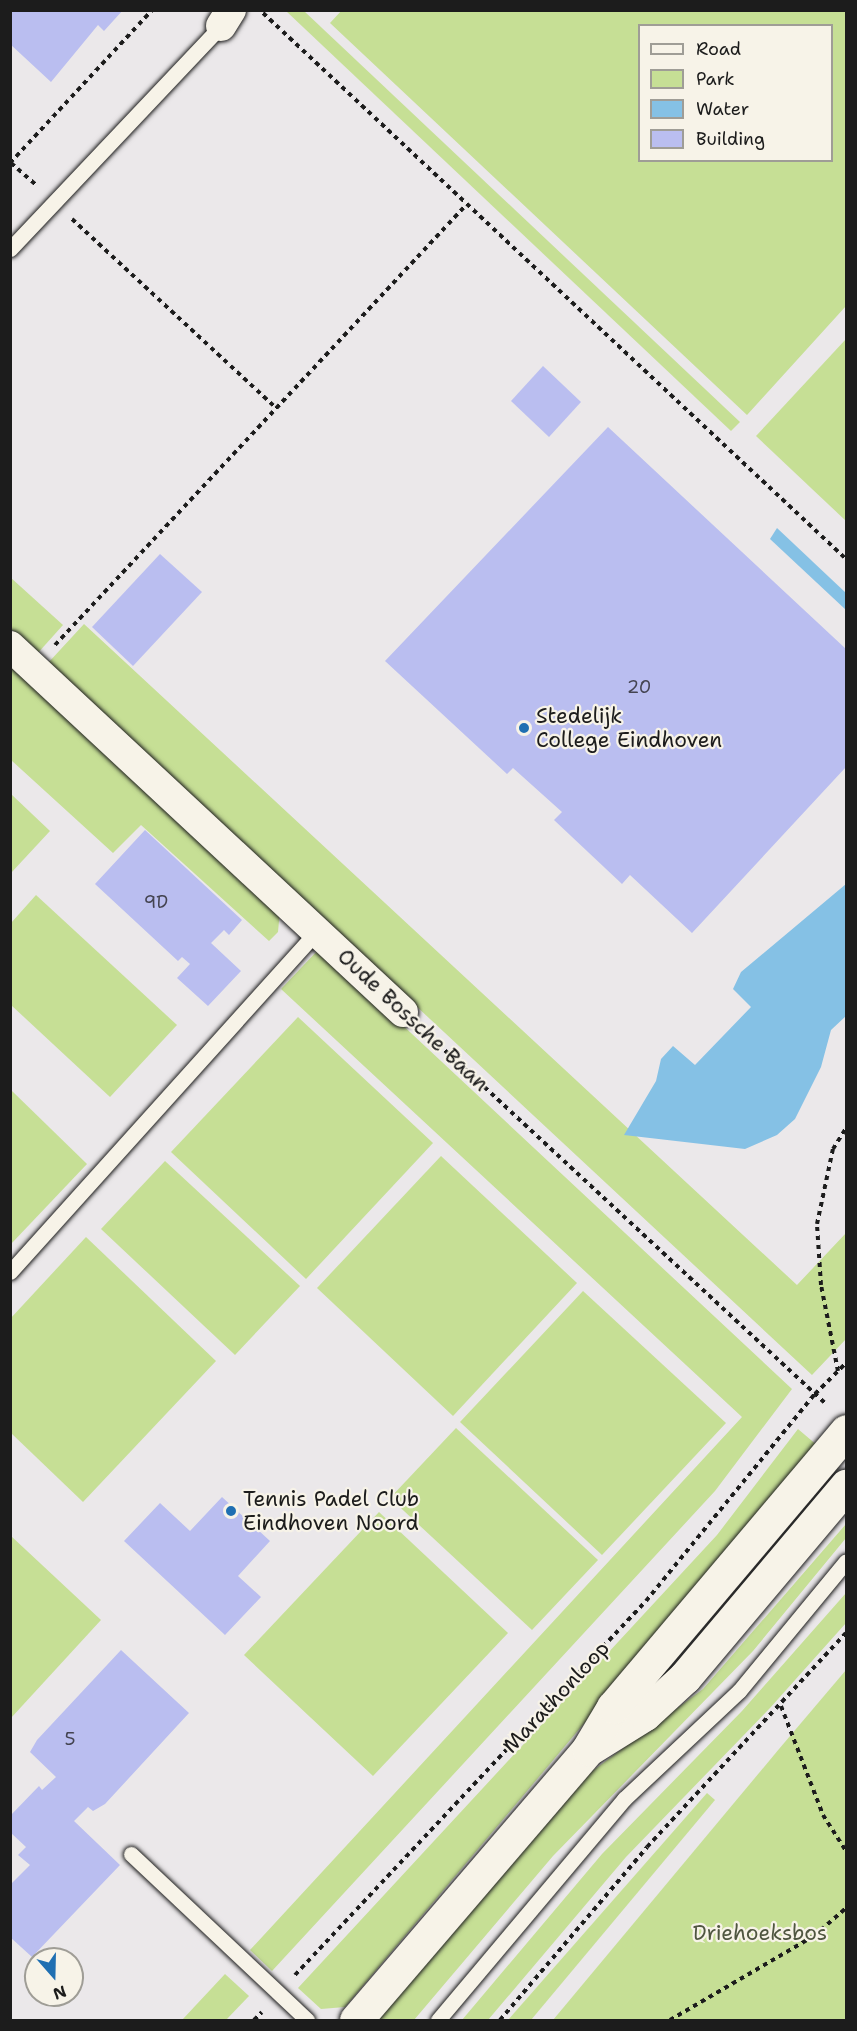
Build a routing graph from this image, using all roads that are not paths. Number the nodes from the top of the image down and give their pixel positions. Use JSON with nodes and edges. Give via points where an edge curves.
{"nodes":[{"id":1,"x":226,"y":18,"type":"edge"},
{"id":2,"x":10,"y":249,"type":"edge"},
{"id":3,"x":10,"y":646,"type":"edge"},
{"id":4,"x":317,"y":931,"type":"junction"},
{"id":5,"x":404,"y":1012,"type":"road end"},
{"id":6,"x":10,"y":1272,"type":"edge"},
{"id":7,"x":846,"y":1431,"type":"edge"},
{"id":8,"x":846,"y":1486,"type":"edge"},
{"id":9,"x":846,"y":1561,"type":"edge"},
{"id":10,"x":588,"y":1749,"type":"junction"},
{"id":11,"x":131,"y":1854,"type":"dead end"},
{"id":12,"x":307,"y":2020,"type":"edge"},
{"id":13,"x":356,"y":2020,"type":"edge"},
{"id":14,"x":438,"y":2020,"type":"edge"}],
"edges":[{"from":1,"to":2,"type":"lane"},
{"from":3,"to":4,"type":"street","name":"Oude Bossche Baan"},
{"from":4,"to":5,"type":"street","name":"Oude Bossche Baan"},
{"from":4,"to":6,"type":"lane"},
{"from":7,"to":10,"type":"main road","via":[[613,1707]]},
{"from":8,"to":10,"type":"main road","via":[[685,1677],[645,1714]]},
{"from":9,"to":14,"type":"lane","via":[[739,1691],[624,1799]]},
{"from":10,"to":13,"type":"main road"},
{"from":11,"to":12,"type":"lane"}]}
